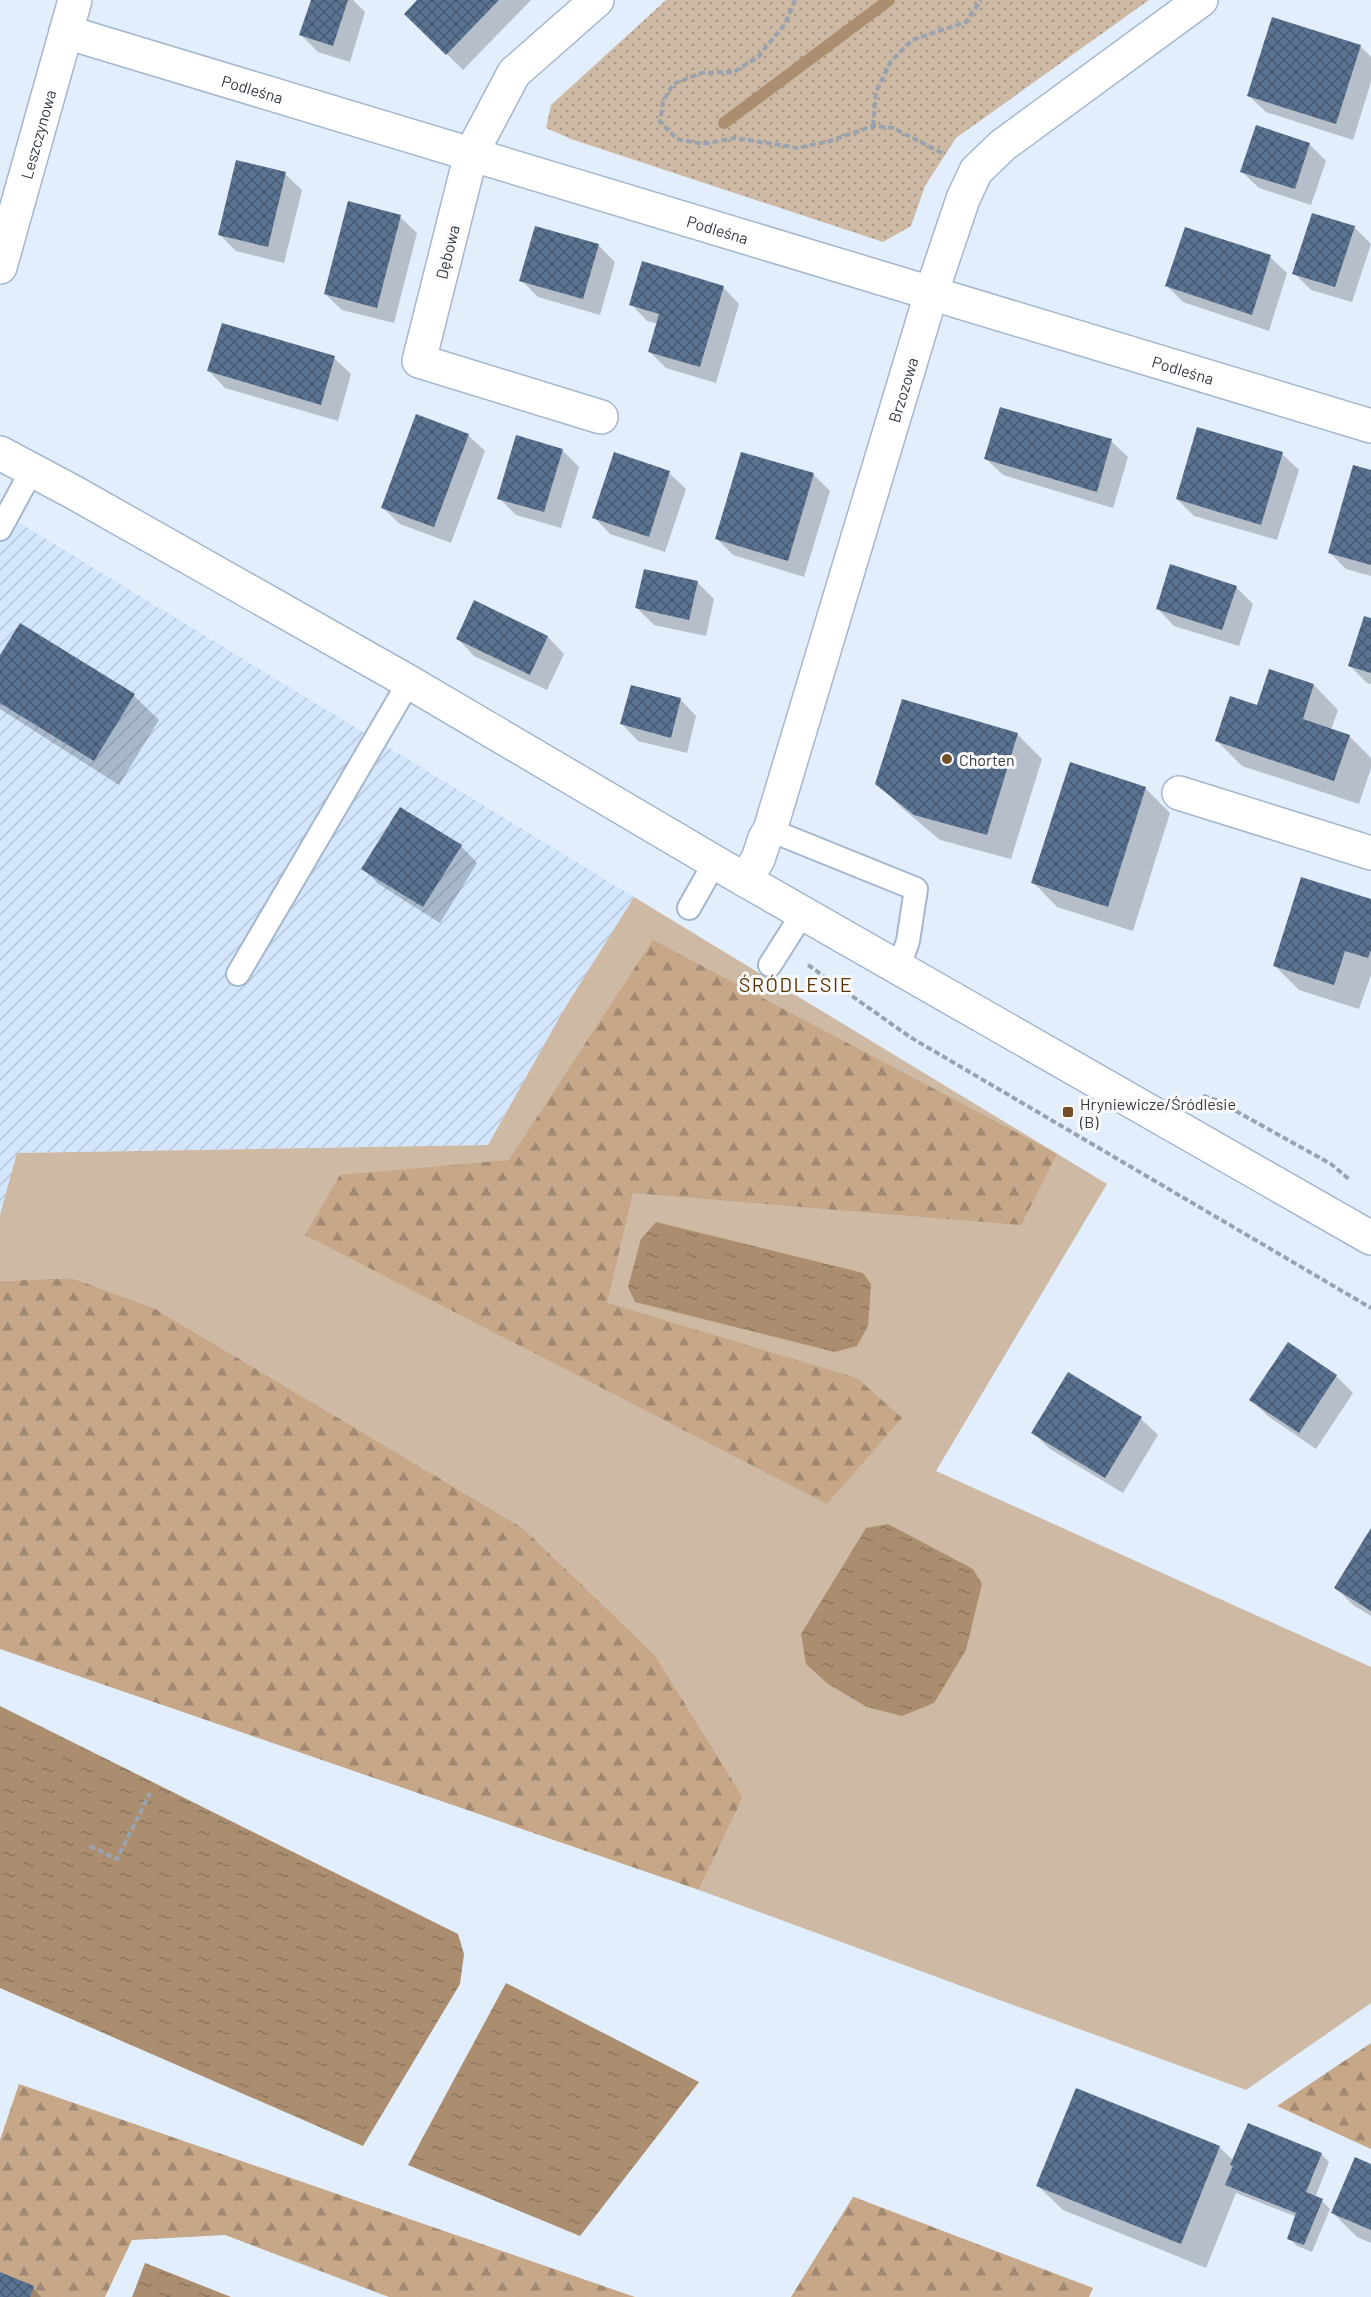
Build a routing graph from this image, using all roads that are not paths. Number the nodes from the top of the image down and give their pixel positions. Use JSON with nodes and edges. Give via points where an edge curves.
{"nodes":[{"id":1,"x":75,"y":0,"type":"edge"},
{"id":2,"x":597,"y":0,"type":"edge"},
{"id":3,"x":1202,"y":0,"type":"edge"},
{"id":4,"x":66,"y":32,"type":"junction"},
{"id":5,"x":471,"y":154,"type":"junction"},
{"id":6,"x":0,"y":267,"type":"edge"},
{"id":7,"x":931,"y":294,"type":"junction"},
{"id":8,"x":601,"y":417,"type":"dead end"},
{"id":9,"x":1371,"y":426,"type":"edge"},
{"id":10,"x":0,"y":453,"type":"edge"},
{"id":11,"x":32,"y":470,"type":"junction"},
{"id":12,"x":0,"y":529,"type":"edge"},
{"id":13,"x":409,"y":682,"type":"junction"},
{"id":14,"x":1179,"y":793,"type":"dead end"},
{"id":15,"x":770,"y":830,"type":"junction"},
{"id":16,"x":1371,"y":854,"type":"edge"},
{"id":17,"x":715,"y":862,"type":"junction"},
{"id":18,"x":745,"y":880,"type":"junction"},
{"id":19,"x":689,"y":908,"type":"dead end"},
{"id":20,"x":803,"y":913,"type":"junction"},
{"id":21,"x":770,"y":965,"type":"dead end"},
{"id":22,"x":899,"y":967,"type":"junction"},
{"id":23,"x":238,"y":974,"type":"dead end"},
{"id":24,"x":1371,"y":1238,"type":"edge"}],
"edges":[{"from":1,"to":4,"type":"street","name":"Leszczynowa"},
{"from":2,"to":5,"type":"street","name":"Dębowa","via":[[514,73]]},
{"from":3,"to":7,"type":"street","name":"Brzozowa","via":[[1003,146],[976,171]]},
{"from":4,"to":5,"type":"street","name":"Podleśna"},
{"from":4,"to":6,"type":"street","name":"Leszczynowa"},
{"from":5,"to":7,"type":"street","name":"Podleśna"},
{"from":5,"to":8,"type":"street","name":"Dębowa","via":[[419,361]]},
{"from":7,"to":9,"type":"street","name":"Podleśna"},
{"from":7,"to":15,"type":"street","name":"Brzozowa"},
{"from":10,"to":11,"type":"street"},
{"from":11,"to":12,"type":"lane"},
{"from":11,"to":13,"type":"street"},
{"from":13,"to":17,"type":"street"},
{"from":13,"to":23,"type":"lane"},
{"from":14,"to":16,"type":"street"},
{"from":15,"to":18,"type":"street","name":"Brzozowa"},
{"from":15,"to":22,"type":"lane","via":[[916,889],[908,941]]},
{"from":17,"to":18,"type":"street"},
{"from":17,"to":19,"type":"lane"},
{"from":18,"to":20,"type":"street"},
{"from":20,"to":21,"type":"lane"},
{"from":20,"to":22,"type":"street"},
{"from":22,"to":24,"type":"street"}]}
